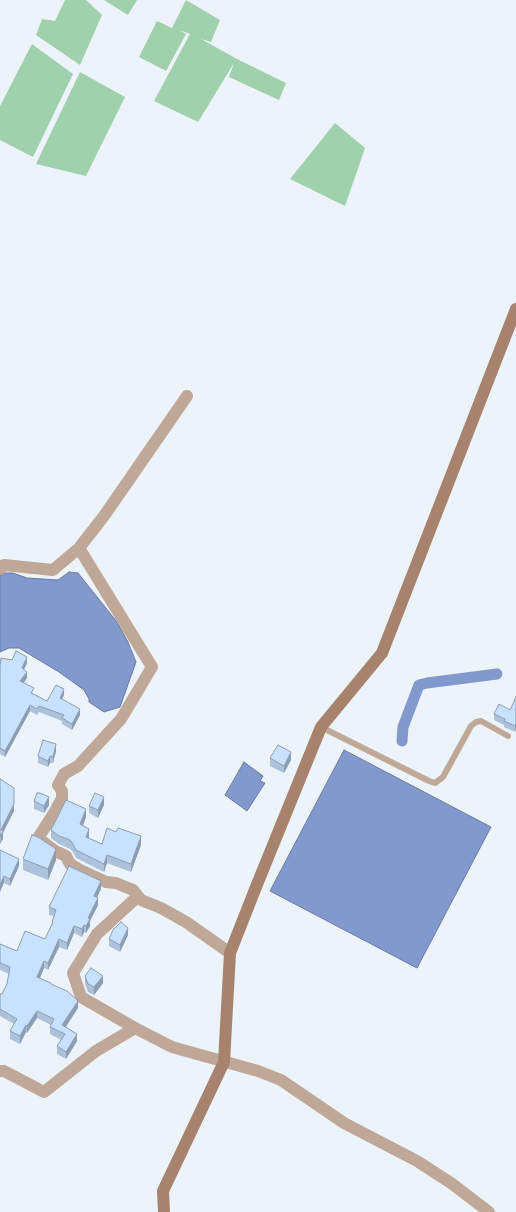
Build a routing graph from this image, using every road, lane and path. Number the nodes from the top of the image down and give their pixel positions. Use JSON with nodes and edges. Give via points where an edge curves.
{"nodes":[{"id":1,"x":516,"y":309,"type":"edge"},
{"id":2,"x":187,"y":396,"type":"dead end"},
{"id":3,"x":79,"y":548,"type":"junction"},
{"id":4,"x":0,"y":569,"type":"edge"},
{"id":5,"x":321,"y":727,"type":"junction"},
{"id":6,"x":508,"y":736,"type":"dead end"},
{"id":7,"x":141,"y":900,"type":"junction"},
{"id":8,"x":230,"y":953,"type":"junction"},
{"id":9,"x":135,"y":1028,"type":"junction"},
{"id":10,"x":224,"y":1062,"type":"junction"},
{"id":11,"x":0,"y":1071,"type":"edge"},
{"id":12,"x":164,"y":1212,"type":"edge"},
{"id":13,"x":489,"y":1212,"type":"edge"}],
"edges":[{"from":1,"to":5,"type":"street","via":[[382,653]]},
{"from":2,"to":3,"type":"street"},
{"from":3,"to":4,"type":"street","via":[[52,570],[4,565]]},
{"from":3,"to":7,"type":"street","via":[[152,667],[120,719],[78,766],[64,774],[58,785],[62,798],[38,838],[66,856],[70,864],[106,882],[133,890]]},
{"from":5,"to":6,"type":"lane","via":[[434,783],[443,777],[476,722],[481,721]]},
{"from":5,"to":8,"type":"street"},
{"from":7,"to":8,"type":"street","via":[[186,922]]},
{"from":7,"to":9,"type":"street","via":[[136,898],[97,934],[73,973],[81,997]]},
{"from":8,"to":10,"type":"street"},
{"from":9,"to":10,"type":"street","via":[[172,1047]]},
{"from":9,"to":11,"type":"street","via":[[96,1051],[44,1092]]},
{"from":10,"to":12,"type":"street","via":[[163,1191]]},
{"from":10,"to":13,"type":"street","via":[[281,1080],[344,1123],[417,1161]]}]}
